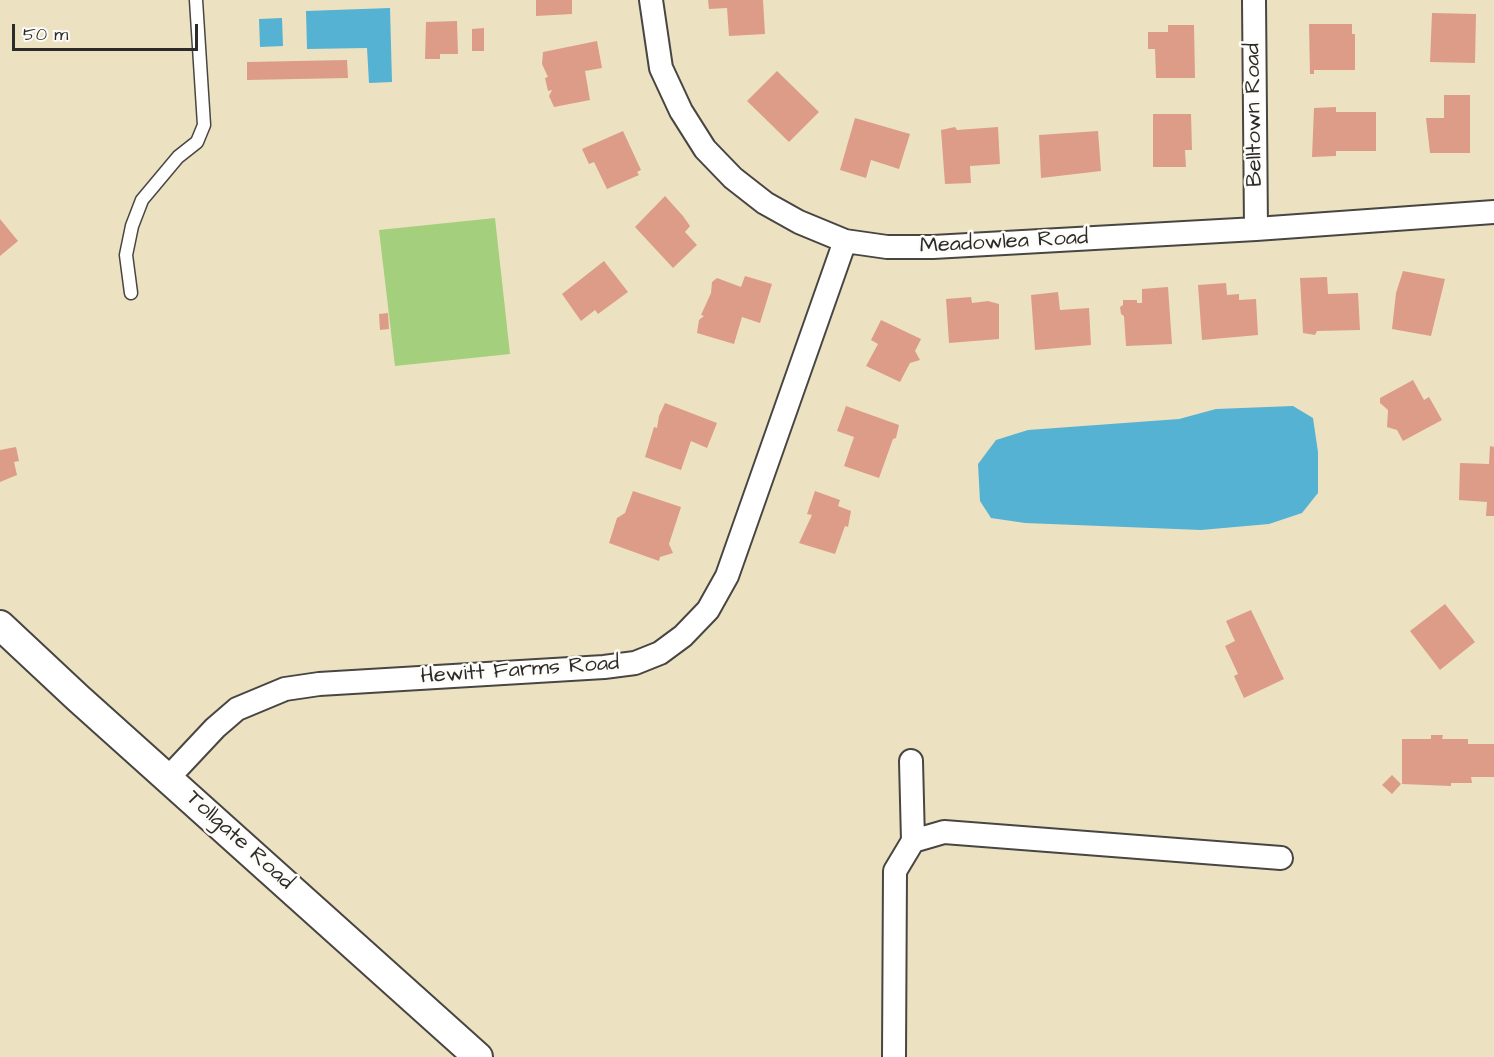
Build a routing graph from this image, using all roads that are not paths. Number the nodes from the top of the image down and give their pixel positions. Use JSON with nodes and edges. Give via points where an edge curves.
{"nodes":[{"id":1,"x":196,"y":0,"type":"edge"},
{"id":2,"x":651,"y":0,"type":"edge"},
{"id":3,"x":1254,"y":0,"type":"edge"},
{"id":4,"x":1494,"y":212,"type":"edge"},
{"id":5,"x":1256,"y":230,"type":"junction"},
{"id":6,"x":845,"y":241,"type":"junction"},
{"id":7,"x":131,"y":293,"type":"dead end"},
{"id":8,"x":0,"y":625,"type":"edge"},
{"id":9,"x":911,"y":761,"type":"dead end"},
{"id":10,"x":168,"y":777,"type":"junction"},
{"id":11,"x":913,"y":841,"type":"junction"},
{"id":12,"x":1281,"y":858,"type":"dead end"},
{"id":13,"x":478,"y":1057,"type":"edge"},
{"id":14,"x":894,"y":1057,"type":"edge"}],
"edges":[{"from":1,"to":7,"type":"lane","via":[[204,125],[197,142],[178,157],[135,217],[126,255]]},
{"from":2,"to":6,"type":"street","name":"Meadowlea Road","via":[[662,68],[681,111],[705,149],[765,203]]},
{"from":3,"to":5,"type":"street","name":"Belltown Road"},
{"from":4,"to":5,"type":"street","name":"Meadowlea Road"},
{"from":5,"to":6,"type":"street","name":"Meadowlea Road","via":[[933,247],[887,247]]},
{"from":6,"to":10,"type":"street","name":"Hewitt Farms Road","via":[[727,576],[708,610],[683,636],[660,653],[635,663],[285,688],[237,709]]},
{"from":8,"to":10,"type":"street","name":"Tollgate Road"},
{"from":9,"to":11,"type":"street"},
{"from":10,"to":13,"type":"street","name":"Tollgate Road"},
{"from":11,"to":12,"type":"street","via":[[944,832]]},
{"from":11,"to":14,"type":"street","via":[[895,871]]}]}
